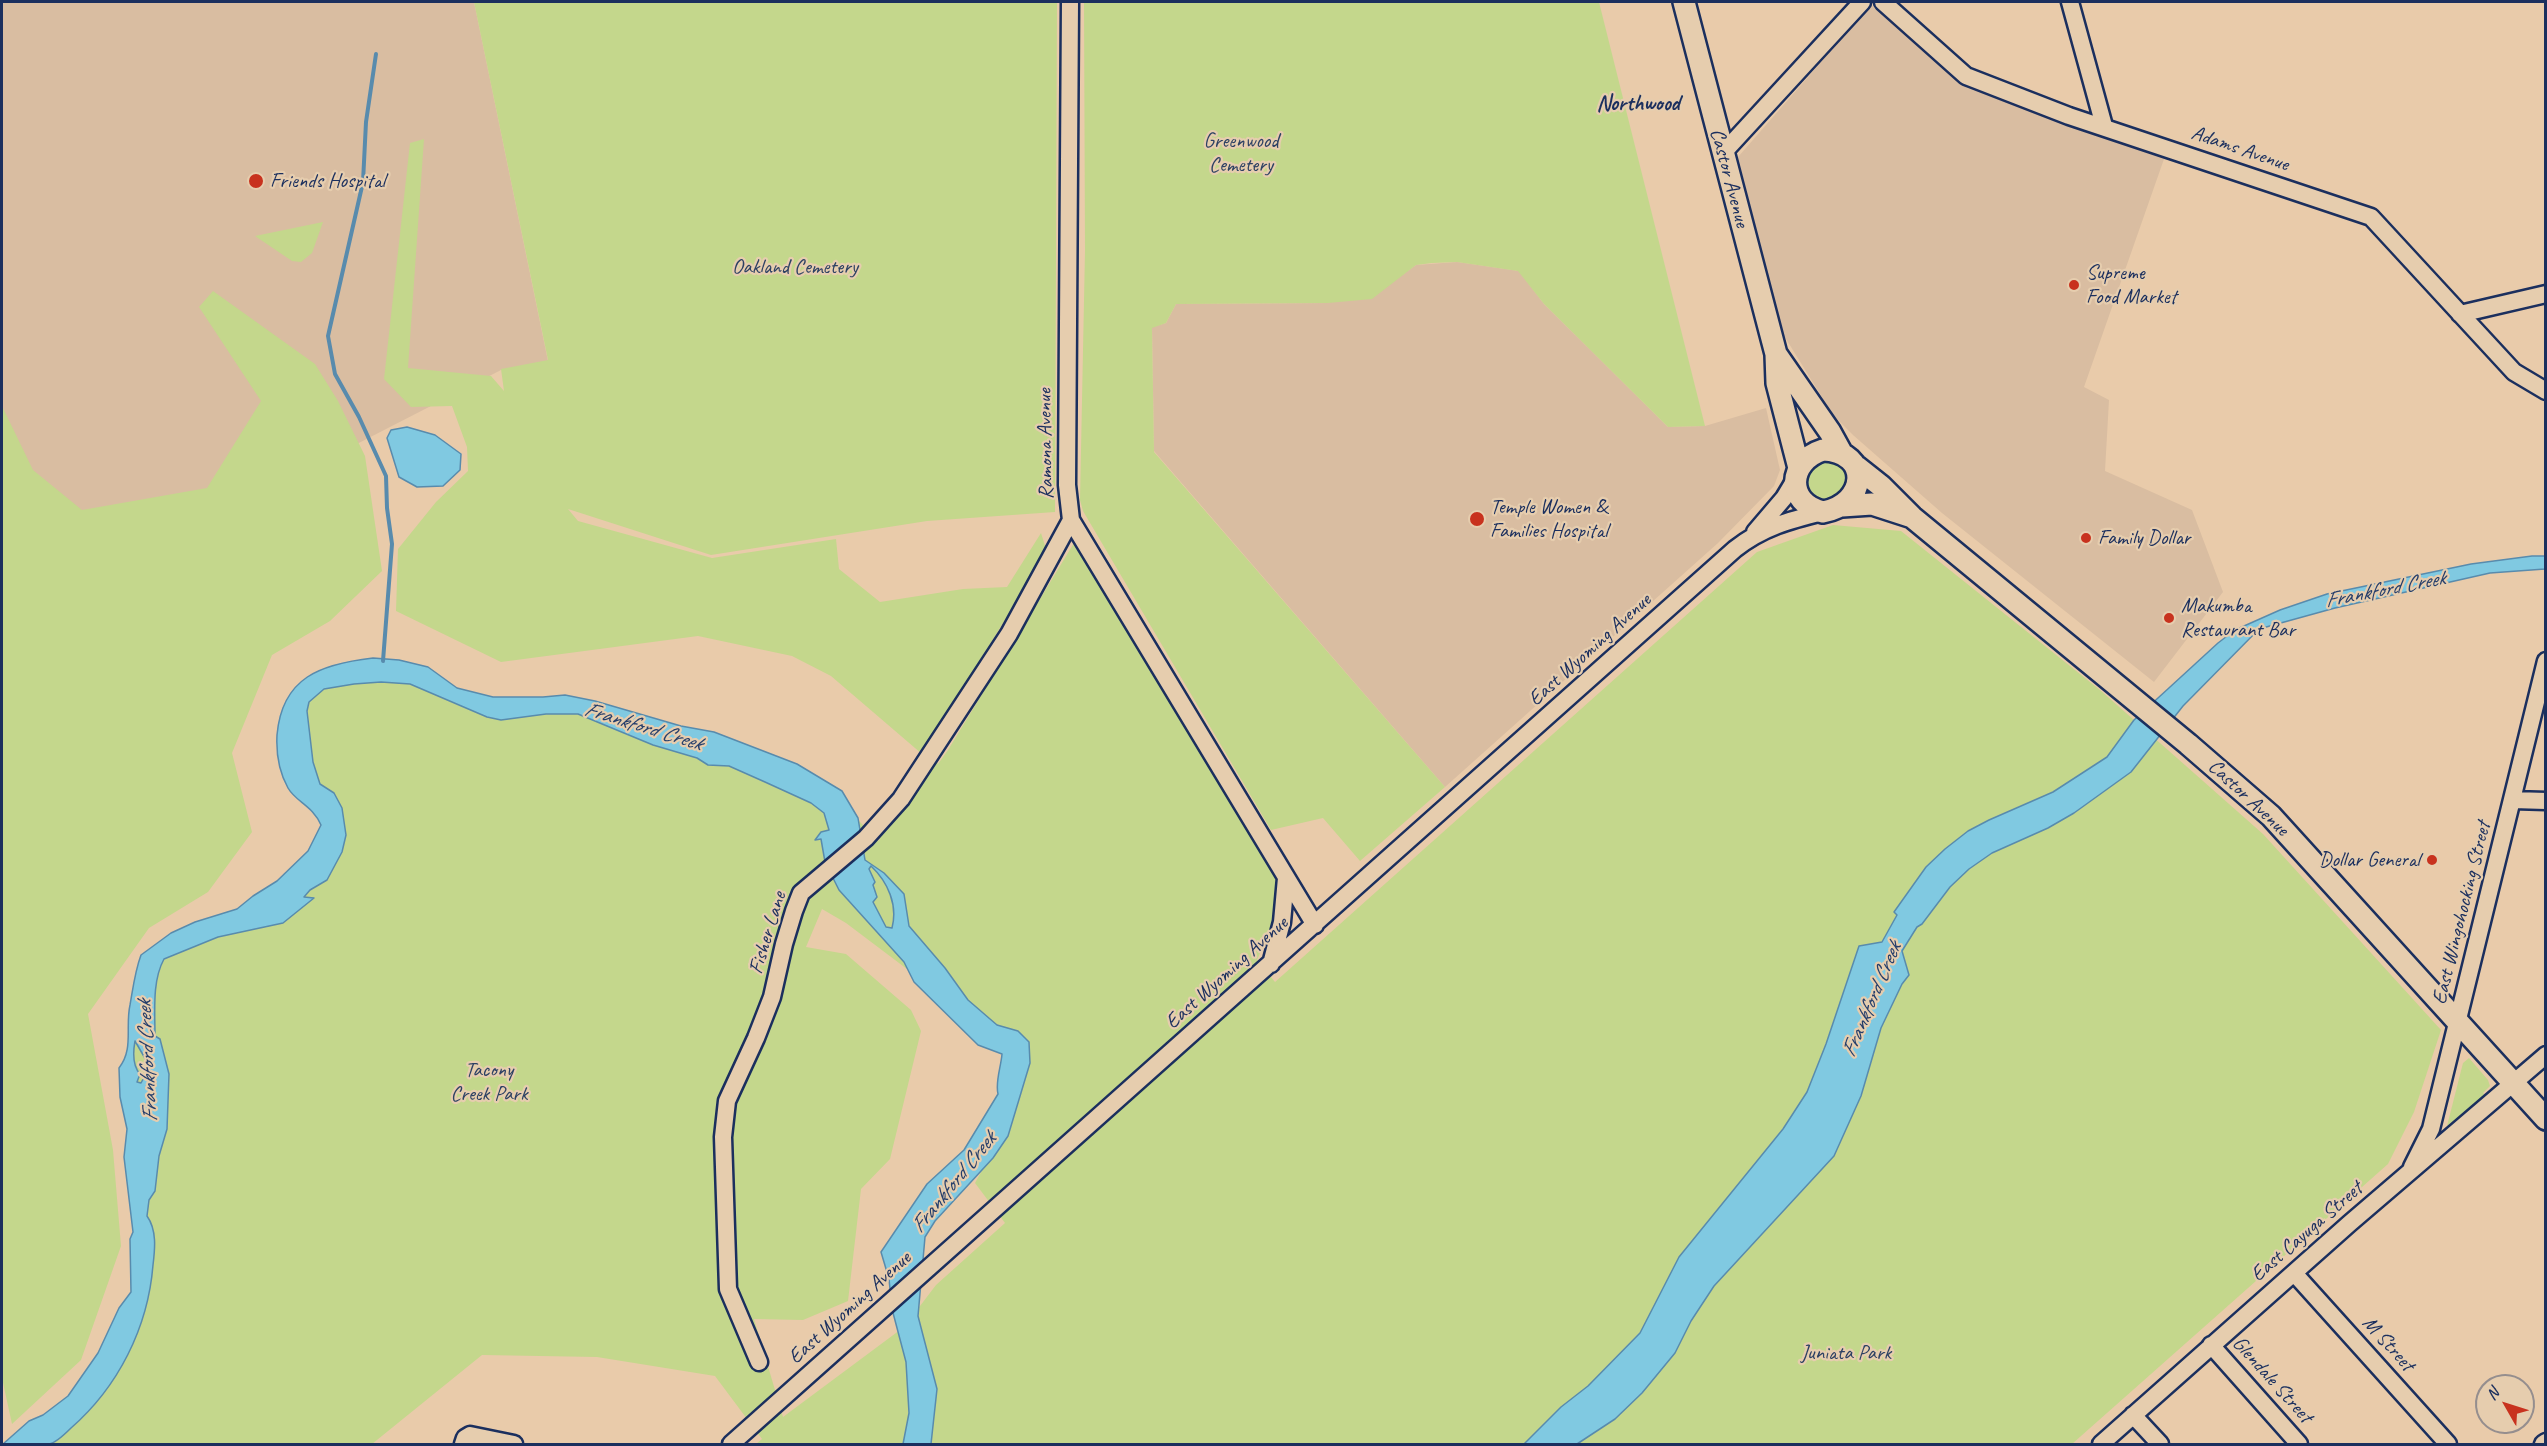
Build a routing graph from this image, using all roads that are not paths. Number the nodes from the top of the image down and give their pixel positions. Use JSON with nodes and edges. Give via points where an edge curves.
{"nodes":[{"id":1,"x":1070,"y":2,"type":"edge"},
{"id":2,"x":1684,"y":2,"type":"edge"},
{"id":3,"x":1862,"y":2,"type":"edge"},
{"id":4,"x":1883,"y":2,"type":"edge"},
{"id":5,"x":2070,"y":2,"type":"edge"},
{"id":6,"x":2104,"y":126,"type":"junction"},
{"id":7,"x":1723,"y":153,"type":"junction"},
{"id":8,"x":2546,"y":294,"type":"edge"},
{"id":9,"x":2460,"y":314,"type":"junction"},
{"id":10,"x":1776,"y":354,"type":"junction"},
{"id":11,"x":2546,"y":391,"type":"edge"},
{"id":12,"x":1841,"y":452,"type":"junction"},
{"id":13,"x":1857,"y":467,"type":"junction"},
{"id":14,"x":1797,"y":473,"type":"junction"},
{"id":15,"x":1833,"y":509,"type":"junction"},
{"id":16,"x":1912,"y":517,"type":"junction"},
{"id":17,"x":1071,"y":520,"type":"junction"},
{"id":18,"x":1753,"y":535,"type":"junction"},
{"id":19,"x":2546,"y":661,"type":"edge"},
{"id":20,"x":2512,"y":800,"type":"junction"},
{"id":21,"x":2546,"y":801,"type":"edge"},
{"id":22,"x":1286,"y":877,"type":"junction"},
{"id":23,"x":1315,"y":925,"type":"junction"},
{"id":24,"x":1271,"y":964,"type":"junction"},
{"id":25,"x":2458,"y":1021,"type":"junction"},
{"id":26,"x":2546,"y":1055,"type":"edge"},
{"id":27,"x":2514,"y":1083,"type":"junction"},
{"id":28,"x":2546,"y":1119,"type":"edge"},
{"id":29,"x":2410,"y":1171,"type":"junction"},
{"id":30,"x":2294,"y":1273,"type":"junction"},
{"id":31,"x":2211,"y":1345,"type":"junction"},
{"id":32,"x":759,"y":1362,"type":"dead end"},
{"id":33,"x":2133,"y":1415,"type":"junction"},
{"id":34,"x":463,"y":1444,"type":"edge"},
{"id":35,"x":514,"y":1444,"type":"edge"},
{"id":36,"x":731,"y":1444,"type":"edge"},
{"id":37,"x":2100,"y":1444,"type":"edge"},
{"id":38,"x":2160,"y":1444,"type":"edge"},
{"id":39,"x":2300,"y":1444,"type":"edge"},
{"id":40,"x":2448,"y":1444,"type":"edge"}],
"edges":[{"from":1,"to":17,"type":"street","name":"Ramona Avenue","via":[[1067,485]]},
{"from":2,"to":7,"type":"main road","name":"Castor Avenue"},
{"from":3,"to":7,"type":"street"},
{"from":4,"to":6,"type":"street","name":"Adams Avenue","via":[[1966,76]]},
{"from":5,"to":6,"type":"street"},
{"from":6,"to":9,"type":"street","name":"Adams Avenue","via":[[2371,218]]},
{"from":7,"to":10,"type":"main road","name":"Castor Avenue"},
{"from":8,"to":9,"type":"street"},
{"from":9,"to":11,"type":"street","name":"Adams Avenue","via":[[2514,372]]},
{"from":10,"to":12,"type":"main road","name":"Castor Avenue"},
{"from":10,"to":14,"type":"main road","name":"Castor Avenue","via":[[1777,383]]},
{"from":12,"to":13,"type":"main road"},
{"from":12,"to":14,"type":"main road","via":[[1813,453]]},
{"from":13,"to":15,"type":"main road","via":[[1856,489]]},
{"from":13,"to":16,"type":"main road","name":"Castor Avenue"},
{"from":14,"to":15,"type":"main road","via":[[1800,497],[1806,505]]},
{"from":14,"to":18,"type":"street","name":"East Wyoming Avenue","via":[[1784,498]]},
{"from":15,"to":16,"type":"main road","name":"Castor Avenue","via":[[1872,504]]},
{"from":15,"to":18,"type":"street","name":"East Wyoming Avenue","via":[[1782,522]]},
{"from":16,"to":25,"type":"main road","name":"Castor Avenue","via":[[2271,816]]},
{"from":17,"to":22,"type":"street","name":"Ramona Avenue"},
{"from":17,"to":32,"type":"street","name":"Fisher Lane","via":[[1009,634],[901,799],[866,838],[801,893],[794,911],[772,997],[727,1101],[723,1137],[728,1289]]},
{"from":18,"to":23,"type":"street","name":"East Wyoming Avenue"},
{"from":19,"to":20,"type":"street","name":"East Wingohocking Street"},
{"from":20,"to":21,"type":"street"},
{"from":20,"to":25,"type":"street","name":"East Wingohocking Street"},
{"from":22,"to":23,"type":"street","name":"Ramona Avenue"},
{"from":22,"to":24,"type":"street","via":[[1282,922]]},
{"from":23,"to":24,"type":"street","name":"East Wyoming Avenue"},
{"from":24,"to":36,"type":"street","name":"East Wyoming Avenue"},
{"from":25,"to":27,"type":"main road","name":"Castor Avenue"},
{"from":25,"to":29,"type":"street","name":"East Wingohocking Street","via":[[2431,1129]]},
{"from":26,"to":27,"type":"street","name":"East Cayuga Street"},
{"from":27,"to":28,"type":"main road","name":"Castor Avenue"},
{"from":27,"to":29,"type":"street","name":"East Cayuga Street"},
{"from":29,"to":30,"type":"street","name":"East Cayuga Street"},
{"from":30,"to":31,"type":"street","name":"East Cayuga Street"},
{"from":30,"to":40,"type":"street","name":"M Street"},
{"from":31,"to":33,"type":"street","name":"East Cayuga Street"},
{"from":31,"to":39,"type":"street","name":"Glendale Street"},
{"from":33,"to":37,"type":"street","name":"East Cayuga Street"},
{"from":33,"to":38,"type":"street"},
{"from":34,"to":35,"type":"street","via":[[470,1435]]}]}
